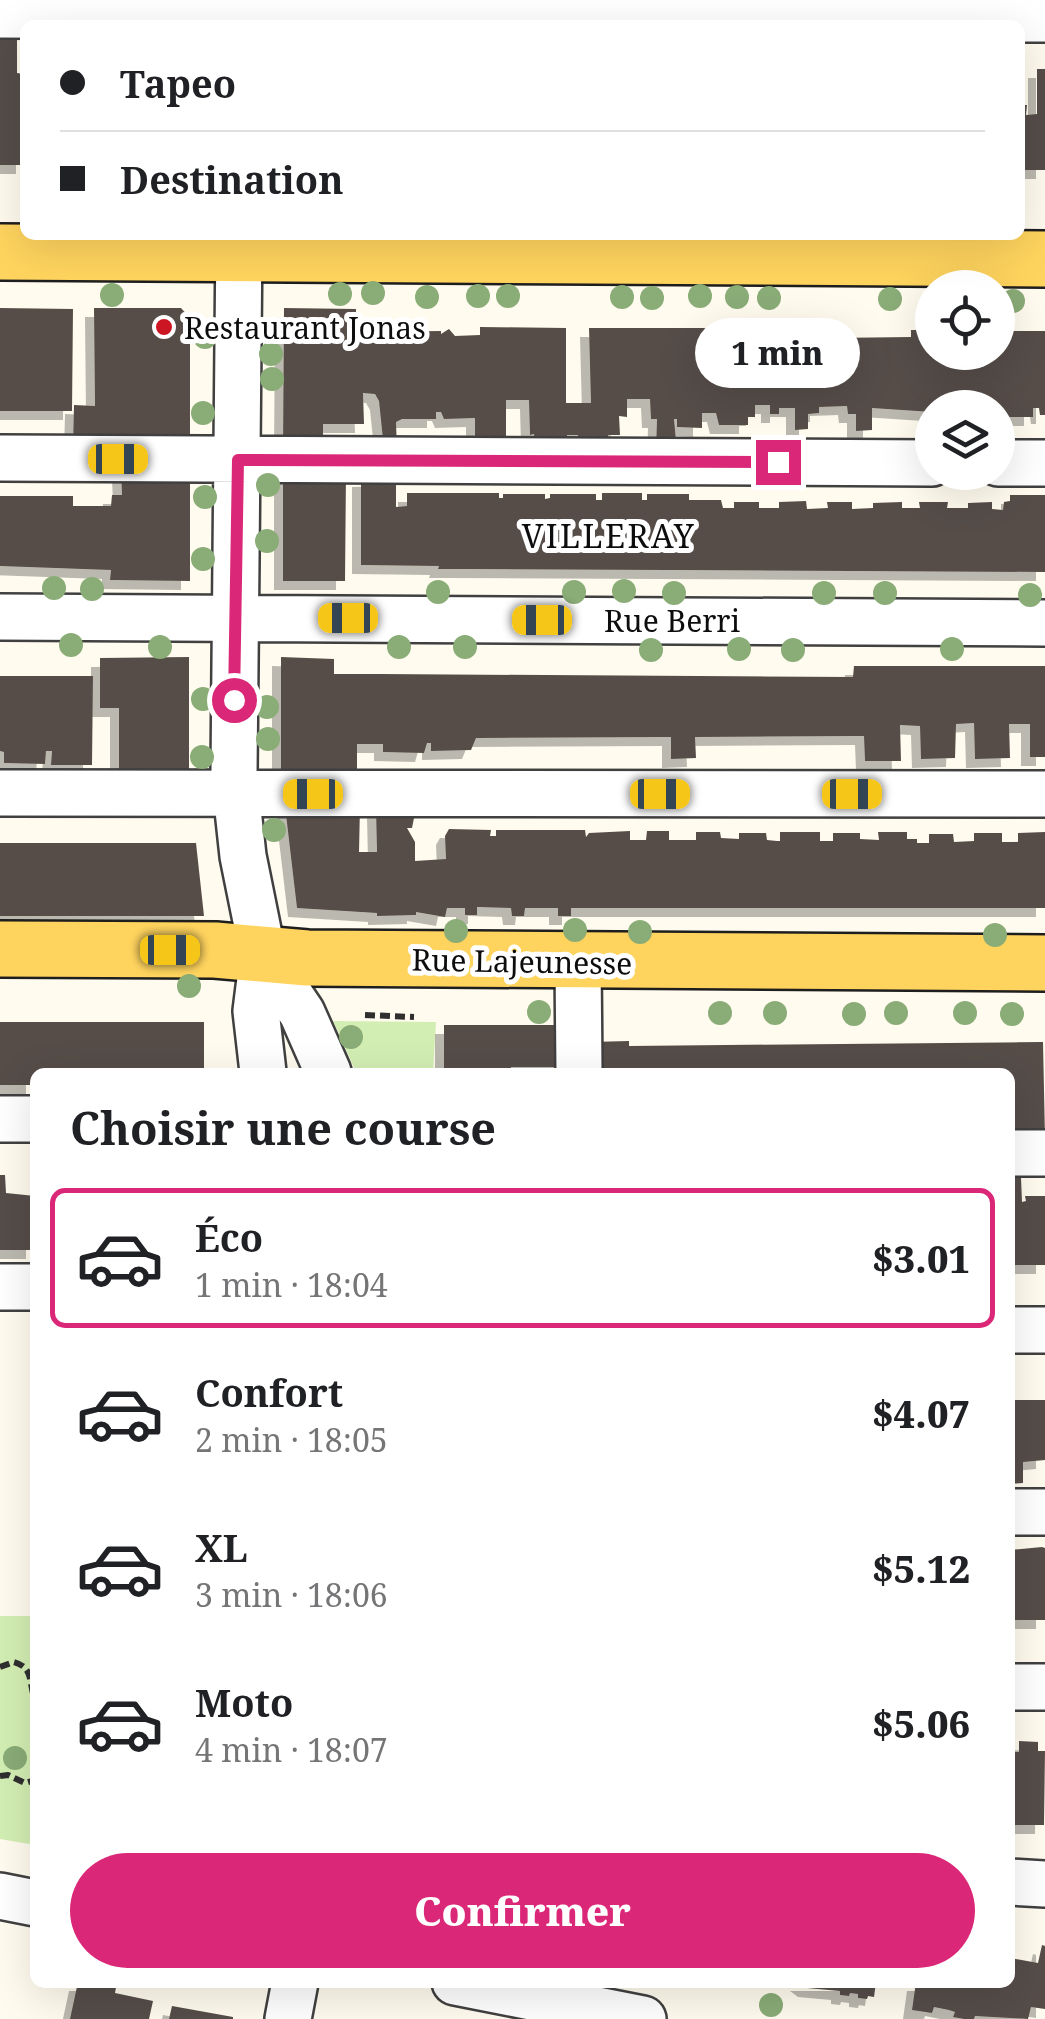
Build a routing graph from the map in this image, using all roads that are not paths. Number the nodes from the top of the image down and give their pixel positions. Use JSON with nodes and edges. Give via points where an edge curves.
{"nodes":[{"id":1,"x":0,"y":14,"type":"edge"},
{"id":2,"x":240,"y":14,"type":"edge"},
{"id":3,"x":1045,"y":19,"type":"edge"},
{"id":4,"x":239,"y":245,"type":"edge"},
{"id":5,"x":0,"y":252,"type":"edge"},
{"id":6,"x":1045,"y":259,"type":"edge"},
{"id":7,"x":0,"y":458,"type":"edge"},
{"id":8,"x":238,"y":460,"type":"junction"},
{"id":9,"x":915,"y":463,"type":"edge"},
{"id":10,"x":1015,"y":463,"type":"edge"},
{"id":11,"x":1045,"y":464,"type":"edge"},
{"id":12,"x":0,"y":617,"type":"edge"},
{"id":13,"x":235,"y":618,"type":"junction"},
{"id":14,"x":1045,"y":622,"type":"edge"},
{"id":15,"x":0,"y":793,"type":"edge"},
{"id":16,"x":235,"y":794,"type":"junction"},
{"id":17,"x":1045,"y":794,"type":"edge"},
{"id":18,"x":0,"y":949,"type":"edge"},
{"id":19,"x":263,"y":955,"type":"junction"},
{"id":20,"x":578,"y":962,"type":"junction"},
{"id":21,"x":1045,"y":964,"type":"edge"},
{"id":22,"x":263,"y":1068,"type":"edge"},
{"id":23,"x":326,"y":1068,"type":"edge"},
{"id":24,"x":579,"y":1068,"type":"edge"},
{"id":25,"x":0,"y":1119,"type":"edge"},
{"id":26,"x":30,"y":1119,"type":"edge"},
{"id":27,"x":1015,"y":1153,"type":"edge"},
{"id":28,"x":1045,"y":1153,"type":"edge"},
{"id":29,"x":0,"y":1287,"type":"edge"},
{"id":30,"x":30,"y":1287,"type":"edge"},
{"id":31,"x":1015,"y":1330,"type":"edge"},
{"id":32,"x":1045,"y":1330,"type":"edge"},
{"id":33,"x":1015,"y":1512,"type":"edge"},
{"id":34,"x":1045,"y":1512,"type":"edge"},
{"id":35,"x":1045,"y":1686,"type":"edge"},
{"id":36,"x":1015,"y":1687,"type":"edge"},
{"id":37,"x":1015,"y":1882,"type":"edge"},
{"id":38,"x":1045,"y":1884,"type":"edge"},
{"id":39,"x":0,"y":1896,"type":"edge"},
{"id":40,"x":30,"y":1902,"type":"edge"},
{"id":41,"x":295,"y":1988,"type":"edge"},
{"id":42,"x":485,"y":1988,"type":"edge"},
{"id":43,"x":288,"y":2019,"type":"edge"},
{"id":44,"x":643,"y":2019,"type":"edge"}],
"edges":[{"from":1,"to":2,"type":"street"},
{"from":2,"to":3,"type":"street"},
{"from":4,"to":5,"type":"main road"},
{"from":4,"to":6,"type":"main road"},
{"from":4,"to":8,"type":"street"},
{"from":7,"to":8,"type":"street"},
{"from":8,"to":9,"type":"street"},
{"from":8,"to":13,"type":"street"},
{"from":10,"to":11,"type":"street"},
{"from":12,"to":13,"type":"street","name":"Rue Berri"},
{"from":13,"to":14,"type":"street","name":"Rue Berri"},
{"from":13,"to":16,"type":"street"},
{"from":15,"to":16,"type":"street"},
{"from":16,"to":17,"type":"street"},
{"from":16,"to":19,"type":"street"},
{"from":18,"to":19,"type":"main road","name":"Rue Lajeunesse"},
{"from":19,"to":20,"type":"main road","name":"Rue Lajeunesse"},
{"from":19,"to":22,"type":"street","via":[[256,1011]]},
{"from":19,"to":23,"type":"street","via":[[302,1013]]},
{"from":20,"to":21,"type":"main road","name":"Rue Lajeunesse"},
{"from":20,"to":24,"type":"street"},
{"from":25,"to":26,"type":"street"},
{"from":27,"to":28,"type":"street"},
{"from":29,"to":30,"type":"street"},
{"from":31,"to":32,"type":"street"},
{"from":33,"to":34,"type":"street"},
{"from":35,"to":36,"type":"street"},
{"from":37,"to":38,"type":"street"},
{"from":39,"to":40,"type":"street"},
{"from":41,"to":43,"type":"street"},
{"from":42,"to":44,"type":"street"}]}
